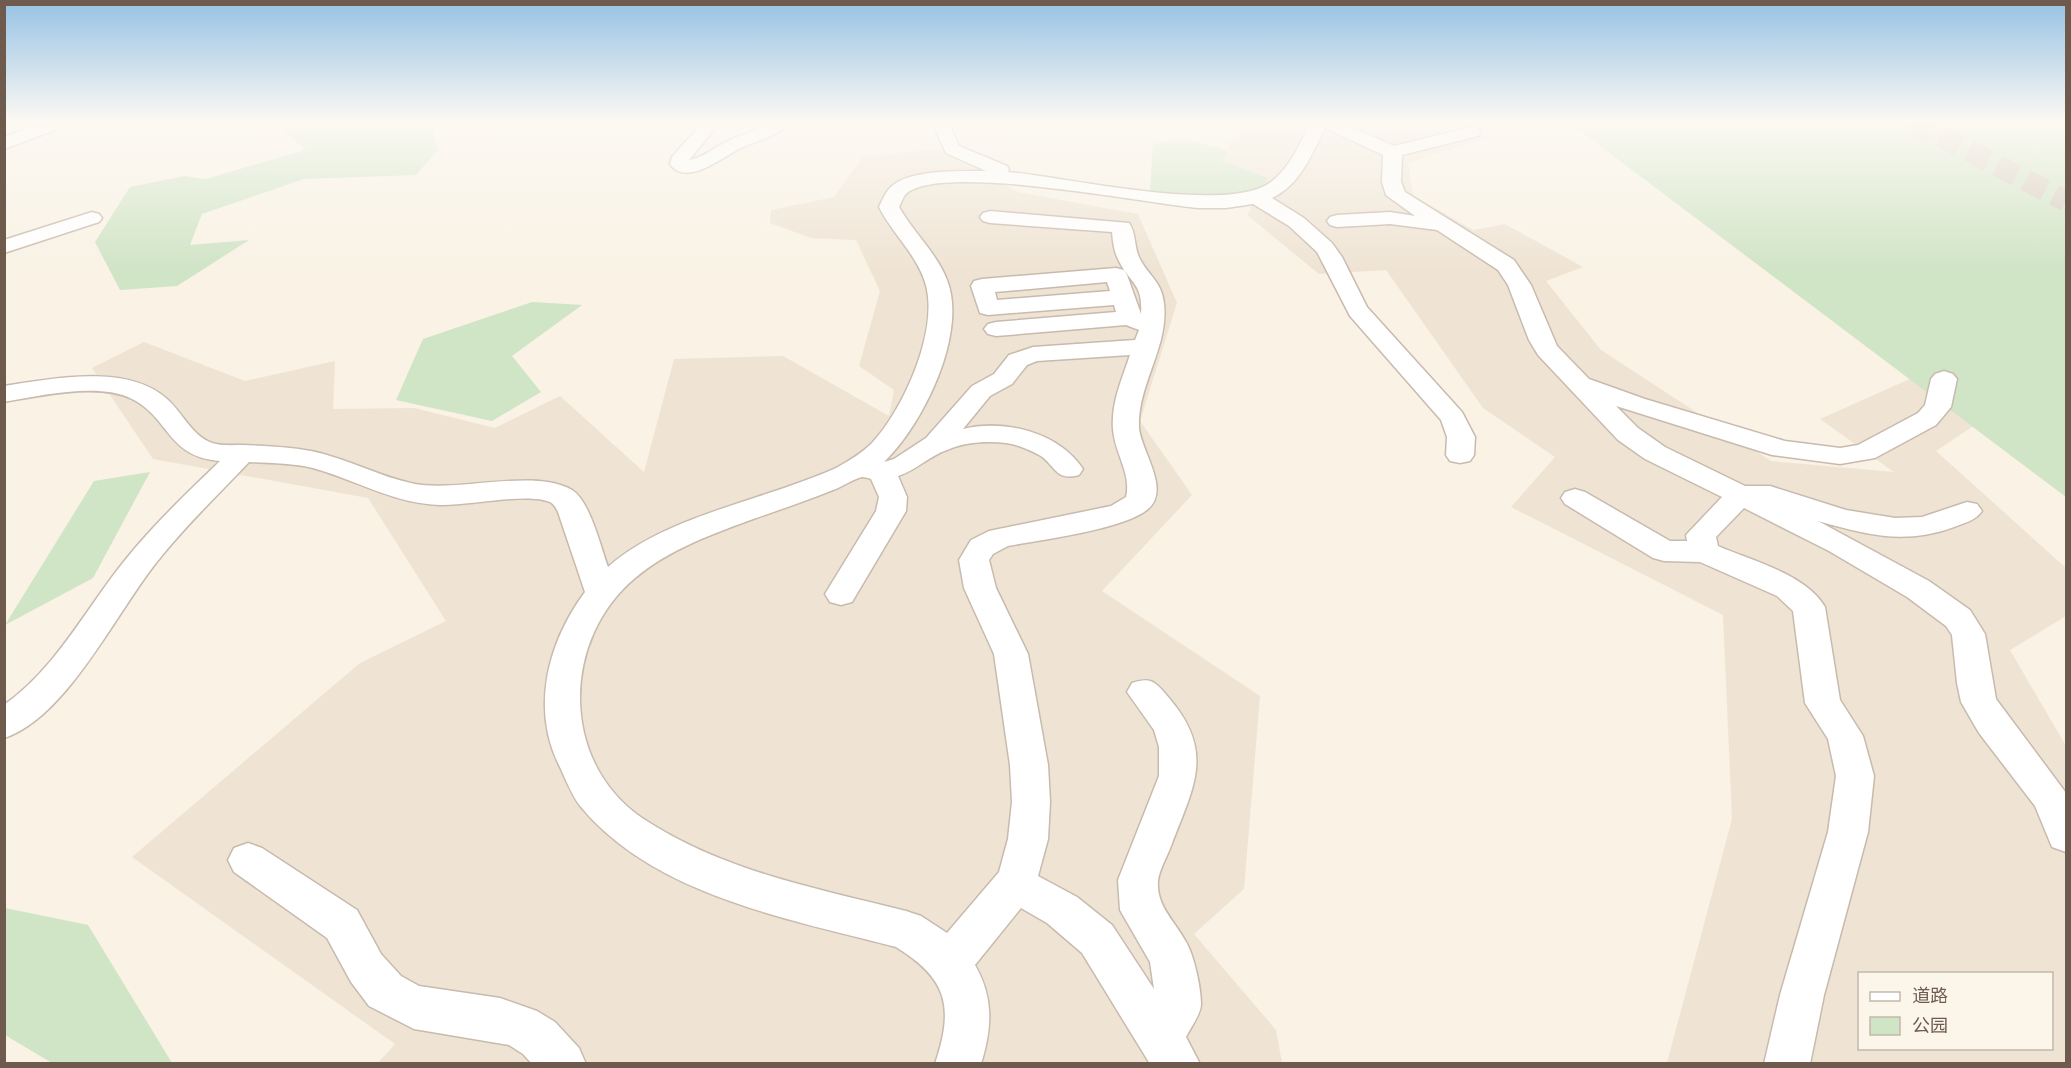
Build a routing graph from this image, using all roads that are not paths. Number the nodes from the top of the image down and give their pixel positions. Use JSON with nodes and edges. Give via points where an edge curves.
{"nodes":[{"id":1,"x":1004,"y":171,"type":"edge"},
{"id":2,"x":1291,"y":171,"type":"edge"},
{"id":3,"x":1391,"y":171,"type":"edge"},
{"id":4,"x":1021,"y":178,"type":"junction"},
{"id":5,"x":1255,"y":197,"type":"junction"},
{"id":6,"x":990,"y":217,"type":"dead end"},
{"id":7,"x":92,"y":218,"type":"dead end"},
{"id":8,"x":1337,"y":220,"type":"dead end"},
{"id":9,"x":1442,"y":225,"type":"junction"},
{"id":10,"x":4,"y":247,"type":"edge"},
{"id":11,"x":1497,"y":258,"type":"junction"},
{"id":12,"x":1138,"y":322,"type":"junction"},
{"id":13,"x":996,"y":329,"type":"dead end"},
{"id":14,"x":1560,"y":344,"type":"dead end"},
{"id":15,"x":1944,"y":379,"type":"dead end"},
{"id":16,"x":1577,"y":381,"type":"junction"},
{"id":17,"x":4,"y":394,"type":"edge"},
{"id":18,"x":936,"y":444,"type":"junction"},
{"id":19,"x":242,"y":454,"type":"junction"},
{"id":20,"x":1460,"y":455,"type":"dead end"},
{"id":21,"x":1069,"y":469,"type":"dead end"},
{"id":22,"x":870,"y":470,"type":"junction"},
{"id":23,"x":1742,"y":496,"type":"junction"},
{"id":24,"x":1575,"y":498,"type":"dead end"},
{"id":25,"x":1967,"y":511,"type":"dead end"},
{"id":26,"x":1704,"y":552,"type":"junction"},
{"id":27,"x":601,"y":592,"type":"junction"},
{"id":28,"x":841,"y":594,"type":"dead end"},
{"id":29,"x":1144,"y":692,"type":"dead end"},
{"id":30,"x":4,"y":724,"type":"edge"},
{"id":31,"x":2067,"y":835,"type":"edge"},
{"id":32,"x":248,"y":860,"type":"dead end"},
{"id":33,"x":1014,"y":884,"type":"junction"},
{"id":34,"x":950,"y":962,"type":"junction"},
{"id":35,"x":1169,"y":1051,"type":"edge"},
{"id":36,"x":562,"y":1064,"type":"edge"},
{"id":37,"x":958,"y":1064,"type":"edge"},
{"id":38,"x":1787,"y":1064,"type":"edge"}],
"edges":[{"from":1,"to":4,"type":"street"},
{"from":2,"to":5,"type":"street","via":[[1286,180]]},
{"from":3,"to":9,"type":"street","via":[[1396,195]]},
{"from":4,"to":5,"type":"street","via":[[1183,201],[1221,202]]},
{"from":4,"to":22,"type":"street","via":[[932,179],[902,188],[889,200],[892,213],[936,279],[942,312],[929,365],[912,404]]},
{"from":5,"to":20,"type":"street","via":[[1285,213],[1329,254],[1358,311],[1453,417],[1461,437]]},
{"from":6,"to":12,"type":"street","via":[[1122,227],[1125,250],[1149,285],[1153,304]]},
{"from":7,"to":10,"type":"street"},
{"from":8,"to":9,"type":"street","via":[[1390,218]]},
{"from":9,"to":11,"type":"street"},
{"from":11,"to":14,"type":"street","via":[[1516,263],[1526,273]]},
{"from":11,"to":16,"type":"street","via":[[1517,278],[1547,350]]},
{"from":12,"to":12,"type":"street","via":[[1116,275],[982,286],[988,309]]},
{"from":12,"to":13,"type":"street"},
{"from":12,"to":18,"type":"street","via":[[1018,360],[1003,380],[981,391]]},
{"from":12,"to":33,"type":"street","via":[[1126,430],[1143,486],[1139,502],[1120,514],[1000,538],[982,547],[974,560],[980,588],[1011,654],[1029,765],[1028,839]]},
{"from":15,"to":16,"type":"street","via":[[1938,407],[1927,419],[1864,452],[1840,456],[1782,449],[1635,405]]},
{"from":16,"to":23,"type":"street","via":[[1628,434],[1655,453]]},
{"from":17,"to":19,"type":"street","via":[[76,385],[118,386],[148,397],[196,448]]},
{"from":18,"to":21,"type":"street","via":[[977,434],[1012,435],[1050,450]]},
{"from":18,"to":22,"type":"street","via":[[904,465]]},
{"from":19,"to":27,"type":"street","via":[[320,462],[419,494],[533,491],[561,496],[573,512]]},
{"from":19,"to":30,"type":"street","via":[[152,547],[61,672]]},
{"from":22,"to":27,"type":"street","via":[[843,476],[694,532],[627,568]]},
{"from":22,"to":28,"type":"street","via":[[893,497],[891,512]]},
{"from":23,"to":25,"type":"street","via":[[1785,499],[1819,512],[1906,528],[1934,524]]},
{"from":23,"to":26,"type":"street","via":[[1701,535]]},
{"from":23,"to":31,"type":"street","via":[[1850,550],[1918,589],[1958,618],[1968,634],[1979,702],[2050,798]]},
{"from":24,"to":26,"type":"street","via":[[1664,551]]},
{"from":26,"to":38,"type":"street","via":[[1788,588],[1809,607],[1823,703],[1845,736],[1855,776],[1848,832],[1802,995]]},
{"from":27,"to":34,"type":"street","via":[[573,641],[562,691],[567,743],[591,794],[612,816],[664,853],[697,870],[734,884],[906,930],[930,942]]},
{"from":29,"to":35,"type":"street","via":[[1171,725],[1177,747],[1178,776],[1138,880],[1141,910],[1171,956],[1179,1005]]},
{"from":32,"to":36,"type":"street","via":[[342,924],[366,968],[385,991],[414,1007],[500,1020],[521,1027],[539,1038]]},
{"from":33,"to":34,"type":"street"},
{"from":33,"to":35,"type":"street","via":[[1062,910],[1097,939]]},
{"from":34,"to":37,"type":"street","via":[[963,986],[970,1014]]}]}
